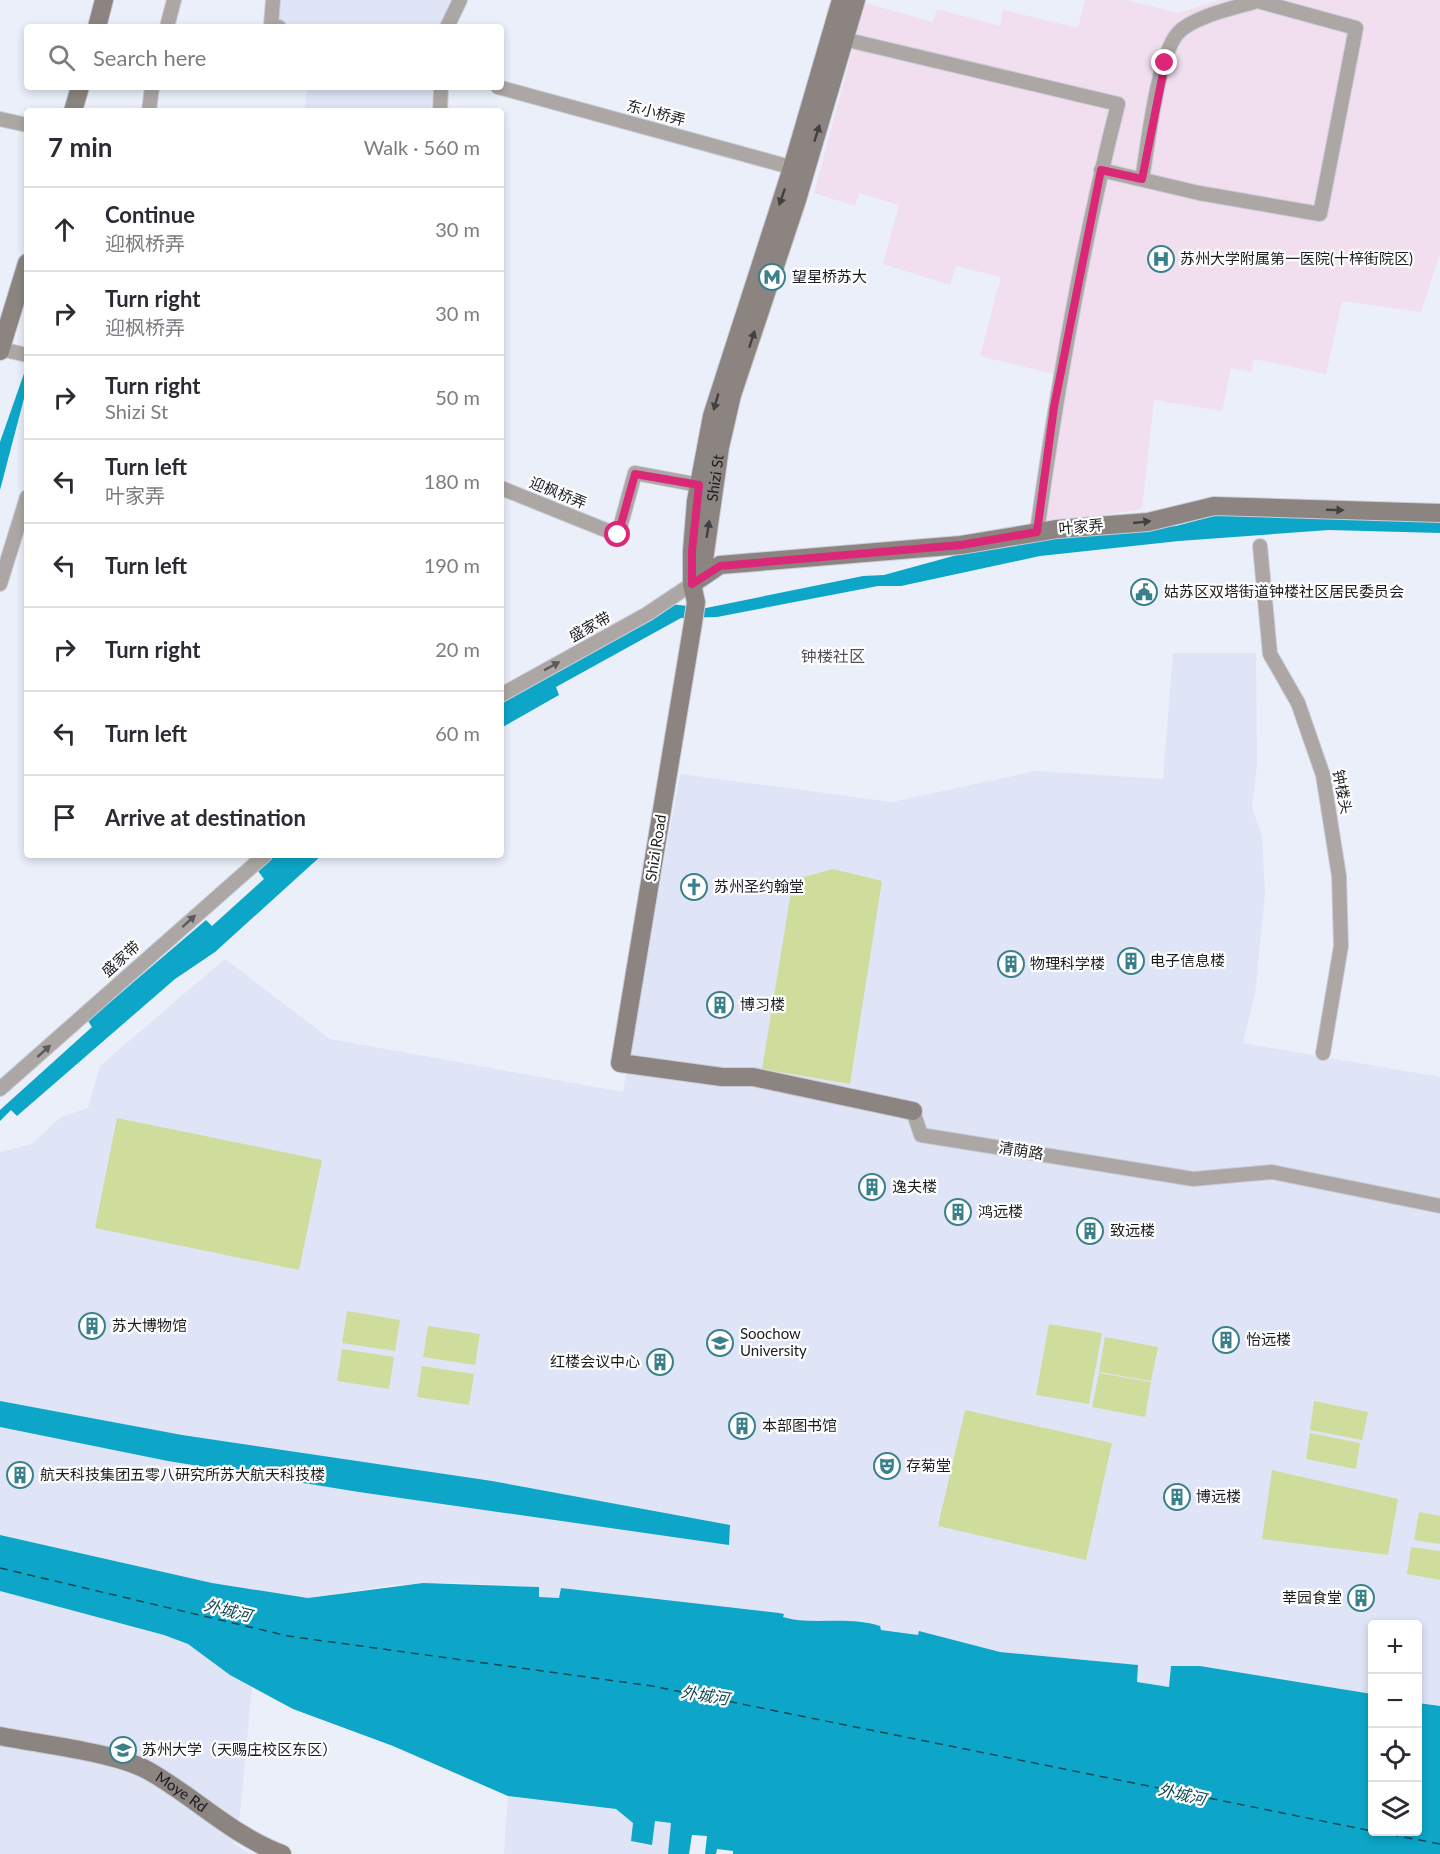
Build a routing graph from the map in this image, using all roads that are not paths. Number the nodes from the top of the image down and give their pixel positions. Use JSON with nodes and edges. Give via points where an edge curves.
{"nodes":[{"id":1,"x":104,"y":0,"type":"edge"},
{"id":2,"x":174,"y":0,"type":"edge"},
{"id":3,"x":273,"y":0,"type":"edge"},
{"id":4,"x":460,"y":0,"type":"edge"},
{"id":5,"x":841,"y":0,"type":"edge"},
{"id":6,"x":856,"y":0,"type":"edge"},
{"id":7,"x":1254,"y":1,"type":"edge"},
{"id":8,"x":98,"y":24,"type":"edge"},
{"id":9,"x":168,"y":24,"type":"edge"},
{"id":10,"x":271,"y":24,"type":"edge"},
{"id":11,"x":448,"y":24,"type":"edge"},
{"id":12,"x":838,"y":38,"type":"junction"},
{"id":13,"x":504,"y":89,"type":"edge"},
{"id":14,"x":79,"y":90,"type":"edge"},
{"id":15,"x":152,"y":90,"type":"edge"},
{"id":16,"x":441,"y":90,"type":"edge"},
{"id":17,"x":74,"y":108,"type":"edge"},
{"id":18,"x":149,"y":108,"type":"edge"},
{"id":19,"x":440,"y":108,"type":"edge"},
{"id":20,"x":0,"y":118,"type":"edge"},
{"id":21,"x":24,"y":124,"type":"edge"},
{"id":22,"x":799,"y":170,"type":"junction"},
{"id":23,"x":1101,"y":170,"type":"junction"},
{"id":24,"x":1142,"y":179,"type":"junction"},
{"id":25,"x":24,"y":273,"type":"edge"},
{"id":26,"x":0,"y":350,"type":"edge"},
{"id":27,"x":24,"y":354,"type":"edge"},
{"id":28,"x":699,"y":485,"type":"junction"},
{"id":29,"x":504,"y":489,"type":"edge"},
{"id":30,"x":24,"y":507,"type":"edge"},
{"id":31,"x":1440,"y":513,"type":"edge"},
{"id":32,"x":1037,"y":532,"type":"junction"},
{"id":33,"x":1260,"y":546,"type":"dead end"},
{"id":34,"x":0,"y":584,"type":"edge"},
{"id":35,"x":692,"y":584,"type":"junction"},
{"id":36,"x":504,"y":693,"type":"edge"},
{"id":37,"x":262,"y":858,"type":"edge"},
{"id":38,"x":1323,"y":1053,"type":"dead end"},
{"id":39,"x":0,"y":1089,"type":"edge"},
{"id":40,"x":913,"y":1111,"type":"joint"},
{"id":41,"x":1440,"y":1206,"type":"edge"},
{"id":42,"x":0,"y":1736,"type":"edge"},
{"id":43,"x":282,"y":1854,"type":"edge"}],
"edges":[{"from":1,"to":8,"type":"street"},
{"from":2,"to":9,"type":"street"},
{"from":3,"to":10,"type":"street"},
{"from":4,"to":11,"type":"street"},
{"from":5,"to":12,"type":"street","name":"Shizi St"},
{"from":6,"to":12,"type":"street","name":"Shizi St"},
{"from":7,"to":24,"type":"street","via":[[1179,32],[1165,63]]},
{"from":7,"to":24,"type":"street","via":[[1356,28],[1320,214]]},
{"from":12,"to":22,"type":"street","name":"Shizi St"},
{"from":12,"to":23,"type":"street","via":[[1118,104]]},
{"from":13,"to":22,"type":"street","name":"东小桥弄"},
{"from":14,"to":17,"type":"street"},
{"from":15,"to":18,"type":"street"},
{"from":16,"to":19,"type":"street"},
{"from":20,"to":21,"type":"street"},
{"from":22,"to":28,"type":"street","name":"Shizi St","one_way":true,"via":[[722,379]]},
{"from":35,"to":22,"type":"street","name":"Shizi St","one_way":true,"via":[[702,567],[732,395]]},
{"from":23,"to":24,"type":"street"},
{"from":23,"to":32,"type":"street","via":[[1054,407]]},
{"from":25,"to":26,"type":"street"},
{"from":26,"to":27,"type":"street"},
{"from":28,"to":29,"type":"street","name":"迎枫桥弄","via":[[635,474],[618,535]]},
{"from":28,"to":35,"type":"street","name":"Shizi St"},
{"from":30,"to":34,"type":"street"},
{"from":32,"to":31,"type":"street","name":"叶家弄","one_way":true,"via":[[1148,522],[1214,506]]},
{"from":32,"to":35,"type":"street","name":"叶家弄","via":[[961,545],[720,566]]},
{"from":33,"to":38,"type":"street","name":"钟楼头","via":[[1270,654],[1298,703],[1323,775],[1339,876],[1341,946]]},
{"from":36,"to":35,"type":"street","name":"盛家带","one_way":true,"via":[[647,614]]},
{"from":35,"to":40,"type":"street","name":"清荫路","via":[[696,603],[693,623],[620,1063],[722,1077],[753,1077]]},
{"from":39,"to":37,"type":"street","name":"盛家带","one_way":true},
{"from":40,"to":41,"type":"street","name":"清荫路","via":[[921,1135],[1193,1179],[1272,1172]]},
{"from":42,"to":43,"type":"street","name":"Moye Rd","via":[[144,1769],[244,1837]]}]}
